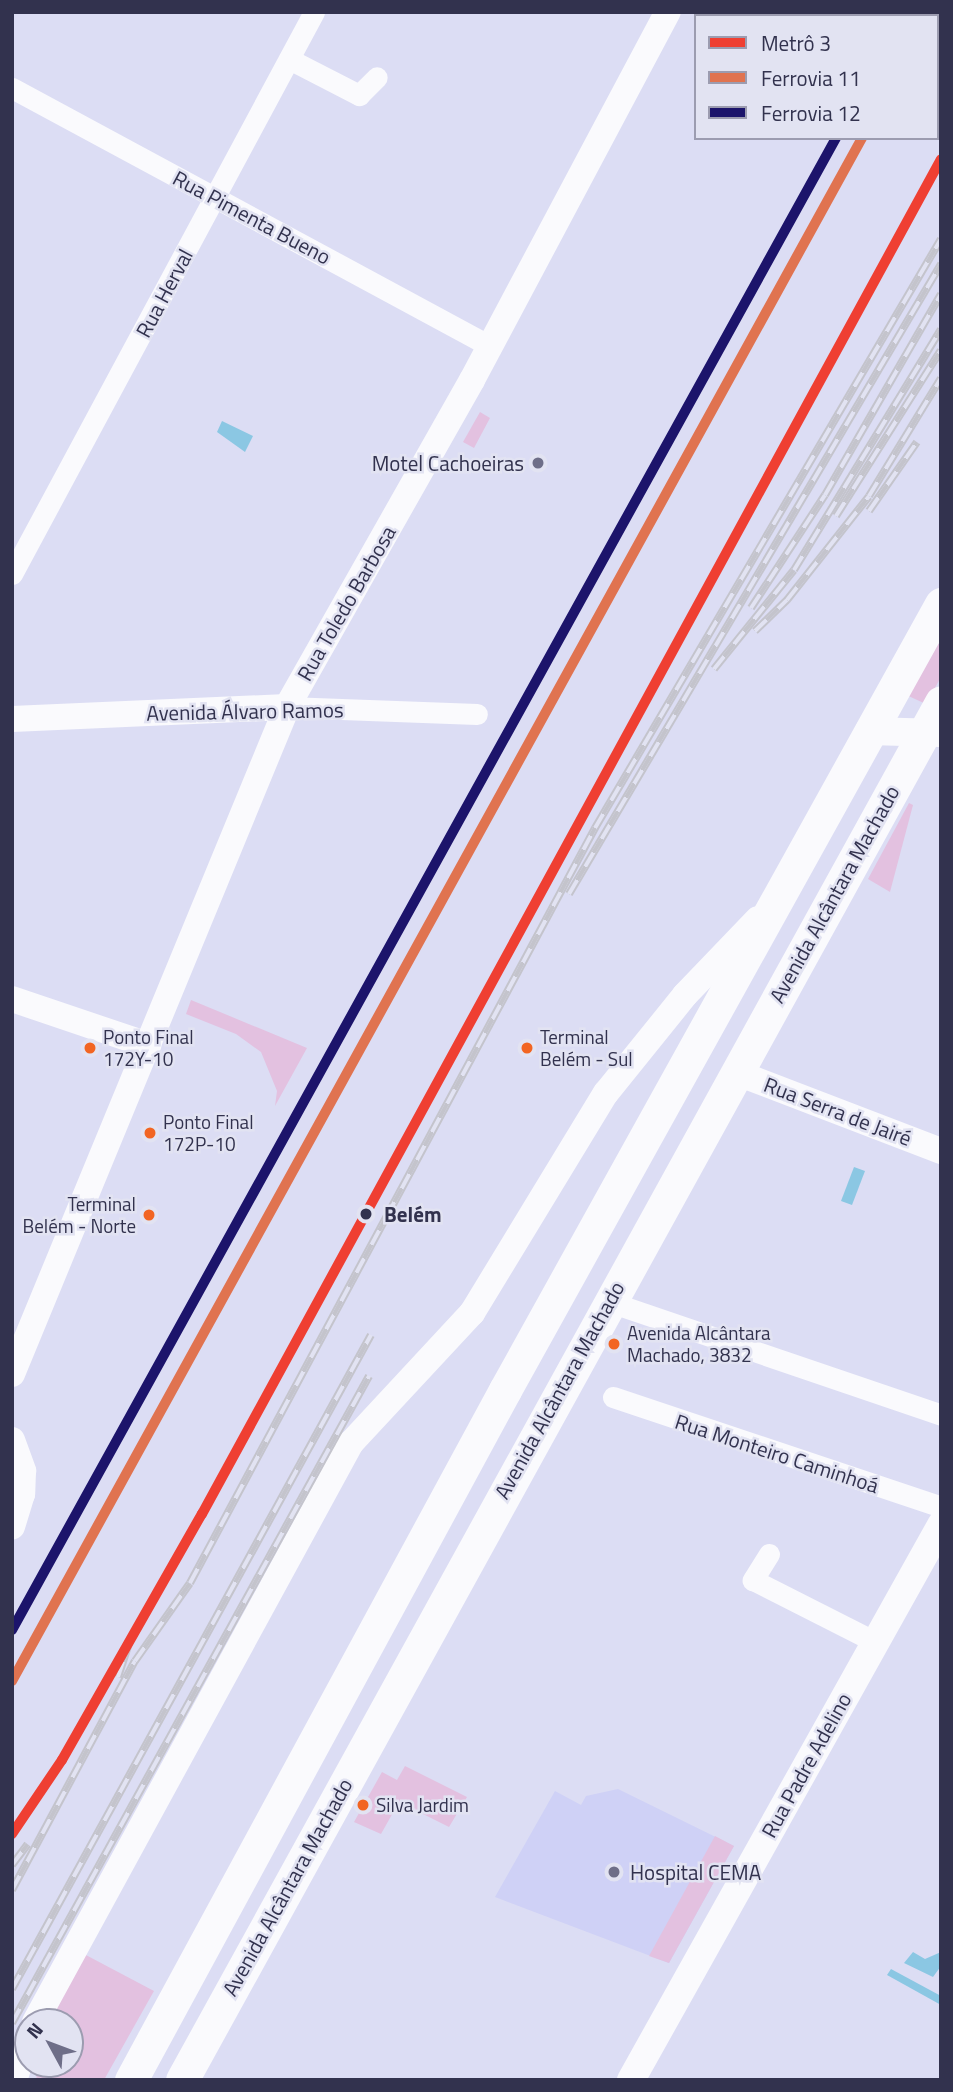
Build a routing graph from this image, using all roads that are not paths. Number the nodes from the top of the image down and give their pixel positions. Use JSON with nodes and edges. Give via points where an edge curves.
{"nodes":[{"id":1,"x":314,"y":12,"type":"edge"},
{"id":2,"x":668,"y":12,"type":"edge"},
{"id":3,"x":289,"y":59,"type":"junction"},
{"id":4,"x":377,"y":77,"type":"dead end"},
{"id":5,"x":15,"y":96,"type":"edge"},
{"id":6,"x":215,"y":197,"type":"junction"},
{"id":7,"x":491,"y":346,"type":"junction"},
{"id":8,"x":12,"y":574,"type":"edge"},
{"id":9,"x":941,"y":604,"type":"edge"},
{"id":10,"x":941,"y":702,"type":"edge"},
{"id":11,"x":287,"y":707,"type":"junction"},
{"id":12,"x":477,"y":714,"type":"dead end"},
{"id":13,"x":12,"y":719,"type":"edge"},
{"id":14,"x":869,"y":731,"type":"junction"},
{"id":15,"x":932,"y":732,"type":"edge"},
{"id":16,"x":784,"y":893,"type":"junction"},
{"id":17,"x":12,"y":999,"type":"edge"},
{"id":18,"x":148,"y":1045,"type":"junction"},
{"id":19,"x":735,"y":1072,"type":"junction"},
{"id":20,"x":941,"y":1151,"type":"edge"},
{"id":21,"x":607,"y":1301,"type":"junction"},
{"id":22,"x":12,"y":1374,"type":"edge"},
{"id":23,"x":613,"y":1397,"type":"dead end"},
{"id":24,"x":941,"y":1415,"type":"edge"},
{"id":25,"x":12,"y":1440,"type":"edge"},
{"id":26,"x":941,"y":1507,"type":"edge"},
{"id":27,"x":941,"y":1525,"type":"edge"},
{"id":28,"x":12,"y":1526,"type":"edge"},
{"id":29,"x":769,"y":1554,"type":"dead end"},
{"id":30,"x":875,"y":1642,"type":"junction"},
{"id":31,"x":43,"y":2008,"type":"edge"},
{"id":32,"x":131,"y":2080,"type":"edge"},
{"id":33,"x":182,"y":2080,"type":"edge"},
{"id":34,"x":631,"y":2080,"type":"edge"}],
"edges":[{"from":1,"to":3,"type":"street","name":"Rua Herval"},
{"from":2,"to":7,"type":"street","name":"Rua Toledo Barbosa"},
{"from":3,"to":4,"type":"street","via":[[359,95]]},
{"from":3,"to":6,"type":"street","name":"Rua Herval"},
{"from":5,"to":6,"type":"street","name":"Rua Pimenta Bueno"},
{"from":6,"to":7,"type":"street","name":"Rua Pimenta Bueno"},
{"from":6,"to":8,"type":"street","name":"Rua Herval"},
{"from":7,"to":11,"type":"street","name":"Rua Toledo Barbosa"},
{"from":9,"to":14,"type":"highway"},
{"from":10,"to":15,"type":"highway","name":"Avenida Alcântara Machado"},
{"from":11,"to":12,"type":"street","name":"Avenida Álvaro Ramos"},
{"from":11,"to":13,"type":"street","name":"Avenida Álvaro Ramos"},
{"from":11,"to":18,"type":"street","name":"Rua Toledo Barbosa"},
{"from":14,"to":15,"type":"main road"},
{"from":14,"to":16,"type":"highway"},
{"from":15,"to":19,"type":"highway","name":"Avenida Alcântara Machado"},
{"from":16,"to":31,"type":"street","via":[[639,1049],[581,1131],[471,1312],[351,1443]]},
{"from":16,"to":32,"type":"highway","via":[[498,1402]]},
{"from":17,"to":18,"type":"street"},
{"from":18,"to":22,"type":"street","name":"Rua Toledo Barbosa"},
{"from":19,"to":20,"type":"street","name":"Rua Serra de Jairé"},
{"from":19,"to":21,"type":"highway","name":"Avenida Alcântara Machado"},
{"from":21,"to":24,"type":"street"},
{"from":21,"to":33,"type":"highway","name":"Avenida Alcântara Machado"},
{"from":23,"to":26,"type":"street","name":"Rua Monteiro Caminhoá"},
{"from":25,"to":28,"type":"street","via":[[23,1471],[22,1494]]},
{"from":27,"to":30,"type":"main road","name":"Rua Padre Adelino"},
{"from":29,"to":30,"type":"street","via":[[753,1580]]},
{"from":30,"to":34,"type":"main road","name":"Rua Padre Adelino"}]}
